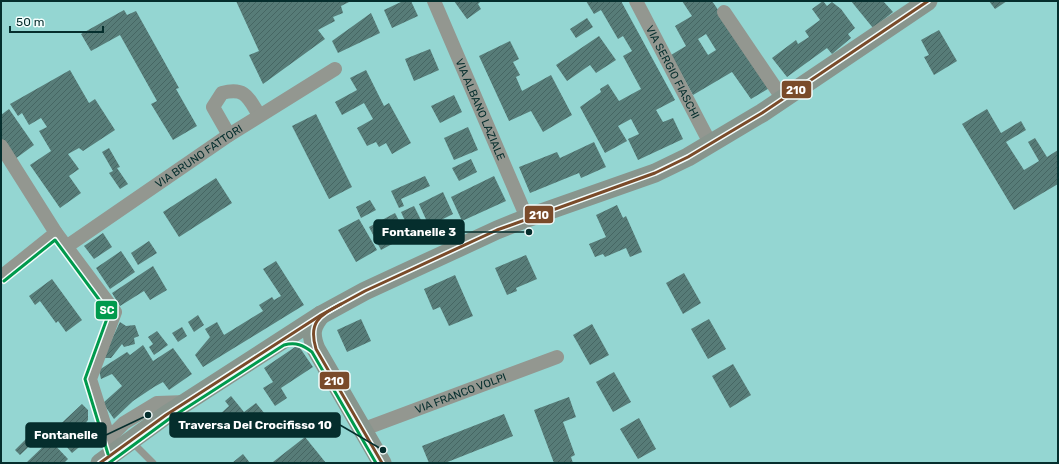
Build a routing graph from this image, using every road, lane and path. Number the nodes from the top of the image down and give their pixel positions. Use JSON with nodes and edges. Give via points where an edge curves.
{"nodes":[{"id":1,"x":434,"y":1,"type":"edge"},
{"id":2,"x":636,"y":1,"type":"edge"},
{"id":3,"x":928,"y":1,"type":"edge"},
{"id":4,"x":724,"y":12,"type":"dead end"},
{"id":5,"x":335,"y":69,"type":"dead end"},
{"id":6,"x":783,"y":99,"type":"junction"},
{"id":7,"x":259,"y":115,"type":"junction"},
{"id":8,"x":229,"y":135,"type":"junction"},
{"id":9,"x":710,"y":144,"type":"junction"},
{"id":10,"x":1,"y":146,"type":"edge"},
{"id":11,"x":527,"y":218,"type":"junction"},
{"id":12,"x":56,"y":233,"type":"junction"},
{"id":13,"x":66,"y":247,"type":"junction"},
{"id":14,"x":1,"y":277,"type":"edge"},
{"id":15,"x":321,"y":315,"type":"junction"},
{"id":16,"x":282,"y":340,"type":"junction"},
{"id":17,"x":316,"y":349,"type":"junction"},
{"id":18,"x":557,"y":357,"type":"dead end"},
{"id":19,"x":187,"y":402,"type":"junction"},
{"id":20,"x":364,"y":429,"type":"junction"},
{"id":21,"x":131,"y":440,"type":"junction"},
{"id":22,"x":107,"y":451,"type":"edge"},
{"id":23,"x":153,"y":463,"type":"edge"},
{"id":24,"x":382,"y":463,"type":"edge"}],
"edges":[{"from":1,"to":11,"type":"street","name":"VIA ALBANO LAZIALE"},
{"from":2,"to":9,"type":"street","name":"VIA SERGIO FIASCHI"},
{"from":3,"to":6,"type":"main road"},
{"from":4,"to":6,"type":"street"},
{"from":5,"to":7,"type":"street","name":"VIA BRUNO FATTORI"},
{"from":6,"to":9,"type":"main road"},
{"from":7,"to":8,"type":"street","name":"VIA BRUNO FATTORI"},
{"from":7,"to":8,"type":"street","via":[[246,95],[234,90],[222,93],[213,107]]},
{"from":8,"to":13,"type":"street","name":"VIA BRUNO FATTORI"},
{"from":9,"to":11,"type":"main road","via":[[655,173]]},
{"from":10,"to":12,"type":"street"},
{"from":11,"to":15,"type":"main road","via":[[365,291]]},
{"from":12,"to":13,"type":"street"},
{"from":12,"to":14,"type":"street"},
{"from":13,"to":22,"type":"street","via":[[115,312],[90,379]]},
{"from":15,"to":16,"type":"main road"},
{"from":15,"to":17,"type":"main road","via":[[312,329]]},
{"from":16,"to":17,"type":"main road","via":[[296,338]]},
{"from":16,"to":19,"type":"main road"},
{"from":17,"to":20,"type":"main road"},
{"from":18,"to":20,"type":"street","name":"VIA FRANCO VOLPI"},
{"from":19,"to":21,"type":"main road"},
{"from":19,"to":22,"type":"street","via":[[157,402],[124,423]]},
{"from":20,"to":24,"type":"main road"},
{"from":21,"to":22,"type":"main road"},
{"from":21,"to":23,"type":"lane"}]}
